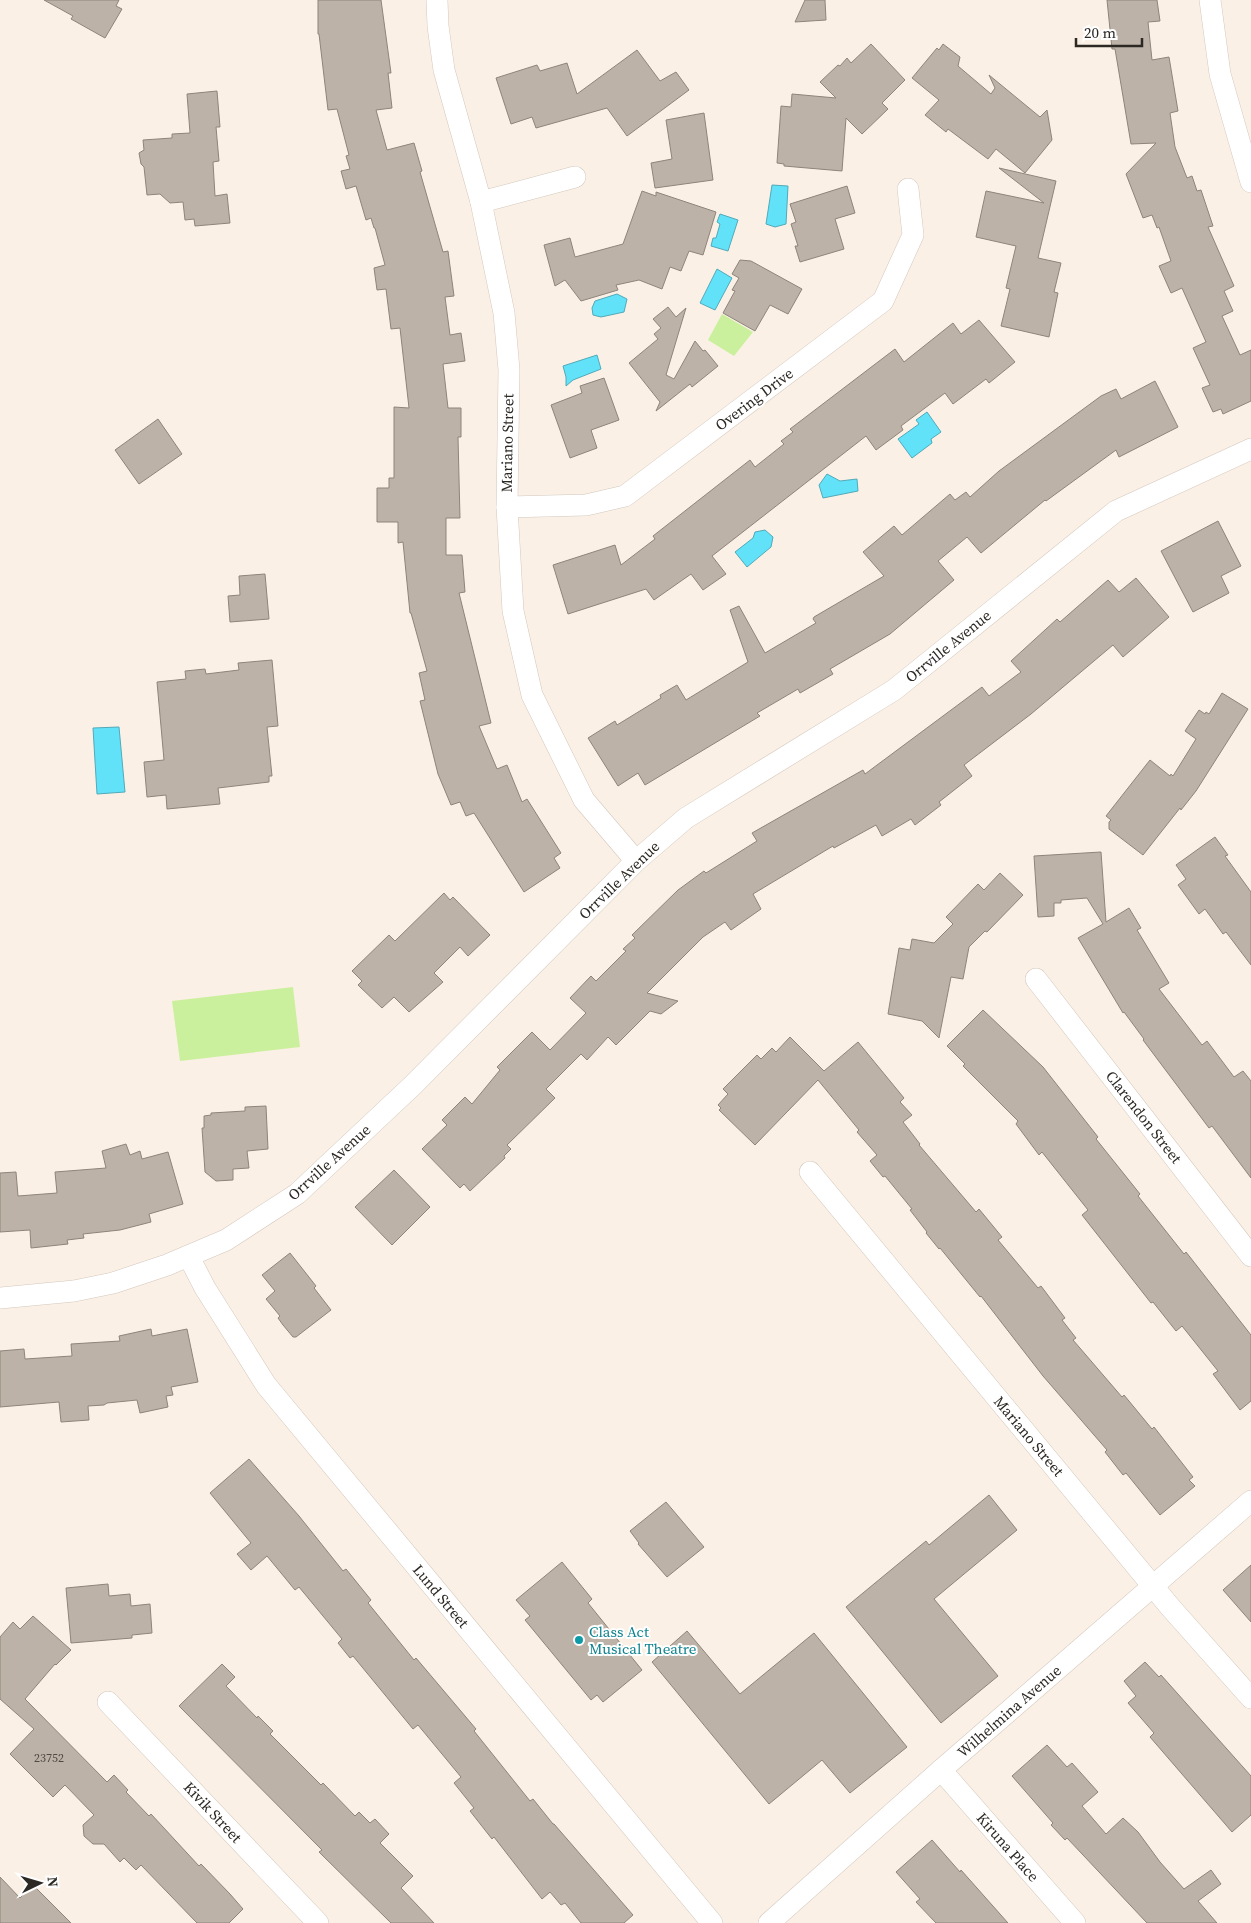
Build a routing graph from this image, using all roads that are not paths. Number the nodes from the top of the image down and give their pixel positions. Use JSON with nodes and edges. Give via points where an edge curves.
{"nodes":[{"id":1,"x":438,"y":0,"type":"edge"},
{"id":2,"x":1210,"y":0,"type":"edge"},
{"id":3,"x":575,"y":177,"type":"dead end"},
{"id":4,"x":1251,"y":182,"type":"edge"},
{"id":5,"x":908,"y":189,"type":"dead end"},
{"id":6,"x":481,"y":202,"type":"junction"},
{"id":7,"x":1251,"y":449,"type":"edge"},
{"id":8,"x":506,"y":506,"type":"junction"},
{"id":9,"x":636,"y":861,"type":"junction"},
{"id":10,"x":1036,"y":979,"type":"dead end"},
{"id":11,"x":810,"y":1172,"type":"dead end"},
{"id":12,"x":1251,"y":1256,"type":"edge"},
{"id":13,"x":189,"y":1257,"type":"junction"},
{"id":14,"x":0,"y":1298,"type":"edge"},
{"id":15,"x":1251,"y":1501,"type":"edge"},
{"id":16,"x":1154,"y":1587,"type":"junction"},
{"id":17,"x":1251,"y":1698,"type":"edge"},
{"id":18,"x":108,"y":1702,"type":"dead end"},
{"id":19,"x":942,"y":1770,"type":"junction"},
{"id":20,"x":318,"y":1923,"type":"edge"},
{"id":21,"x":712,"y":1923,"type":"edge"},
{"id":22,"x":769,"y":1923,"type":"edge"},
{"id":23,"x":1075,"y":1923,"type":"edge"}],
"edges":[{"from":1,"to":6,"type":"street","name":"Mariano Street","via":[[444,70]]},
{"from":2,"to":4,"type":"street","via":[[1220,74]]},
{"from":3,"to":6,"type":"street"},
{"from":5,"to":8,"type":"street","name":"Overing Drive","via":[[913,234],[883,301],[625,496],[586,506]]},
{"from":6,"to":8,"type":"street","name":"Mariano Street","via":[[504,314],[509,370]]},
{"from":7,"to":9,"type":"street","name":"Orrville Avenue","via":[[1116,511],[894,690],[686,818]]},
{"from":8,"to":9,"type":"street","name":"Mariano Street","via":[[513,611],[532,694],[584,800]]},
{"from":9,"to":13,"type":"street","name":"Orrville Avenue","via":[[412,1086],[297,1194],[226,1240]]},
{"from":10,"to":12,"type":"street","name":"Clarendon Street"},
{"from":11,"to":16,"type":"street","name":"Mariano Street"},
{"from":13,"to":14,"type":"street","name":"Orrville Avenue","via":[[113,1283],[74,1291]]},
{"from":13,"to":21,"type":"street","name":"Lund Street","via":[[266,1385]]},
{"from":15,"to":16,"type":"street","name":"Wilhelmina Avenue"},
{"from":16,"to":17,"type":"street","name":"Mariano Street"},
{"from":16,"to":19,"type":"street","name":"Wilhelmina Avenue"},
{"from":18,"to":20,"type":"street","name":"Kivik Street"},
{"from":19,"to":22,"type":"street","name":"Wilhelmina Avenue"},
{"from":19,"to":23,"type":"street","name":"Kiruna Place"}]}
